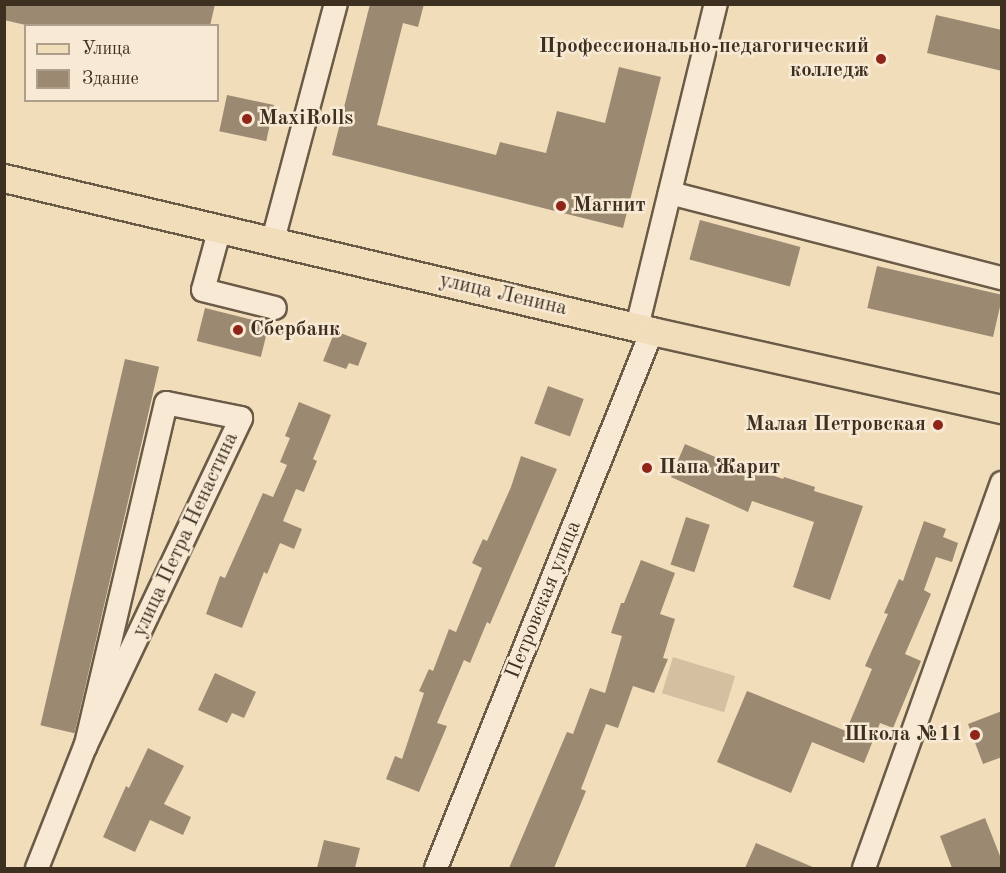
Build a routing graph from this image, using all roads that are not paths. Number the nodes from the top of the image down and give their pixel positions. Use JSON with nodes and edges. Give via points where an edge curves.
{"nodes":[{"id":1,"x":336,"y":4,"type":"edge"},
{"id":2,"x":716,"y":4,"type":"edge"},
{"id":3,"x":4,"y":178,"type":"edge"},
{"id":4,"x":670,"y":192,"type":"junction"},
{"id":5,"x":220,"y":228,"type":"junction"},
{"id":6,"x":273,"y":240,"type":"junction"},
{"id":7,"x":1002,"y":278,"type":"edge"},
{"id":8,"x":274,"y":308,"type":"dead end"},
{"id":9,"x":645,"y":329,"type":"junction"},
{"id":10,"x":1002,"y":409,"type":"edge"},
{"id":11,"x":1002,"y":483,"type":"edge"},
{"id":12,"x":85,"y":747,"type":"junction"},
{"id":13,"x":37,"y":868,"type":"edge"},
{"id":14,"x":436,"y":868,"type":"edge"},
{"id":15,"x":864,"y":868,"type":"edge"}],
"edges":[{"from":1,"to":6,"type":"street"},
{"from":2,"to":4,"type":"street","name":"Петровская улица"},
{"from":3,"to":5,"type":"main road","name":"улица Ленина"},
{"from":4,"to":7,"type":"street"},
{"from":4,"to":9,"type":"street","name":"Петровская улица"},
{"from":5,"to":6,"type":"main road","name":"улица Ленина"},
{"from":5,"to":8,"type":"street","via":[[203,290]]},
{"from":6,"to":9,"type":"main road","name":"улица Ленина"},
{"from":9,"to":10,"type":"main road","name":"улица Ленина"},
{"from":9,"to":14,"type":"street","name":"Петровская улица"},
{"from":11,"to":15,"type":"street"},
{"from":12,"to":12,"type":"street","name":"улица Петра Ненастина","via":[[166,403],[241,418],[236,429]]},
{"from":12,"to":13,"type":"street","name":"улица Петра Ненастина"}]}
